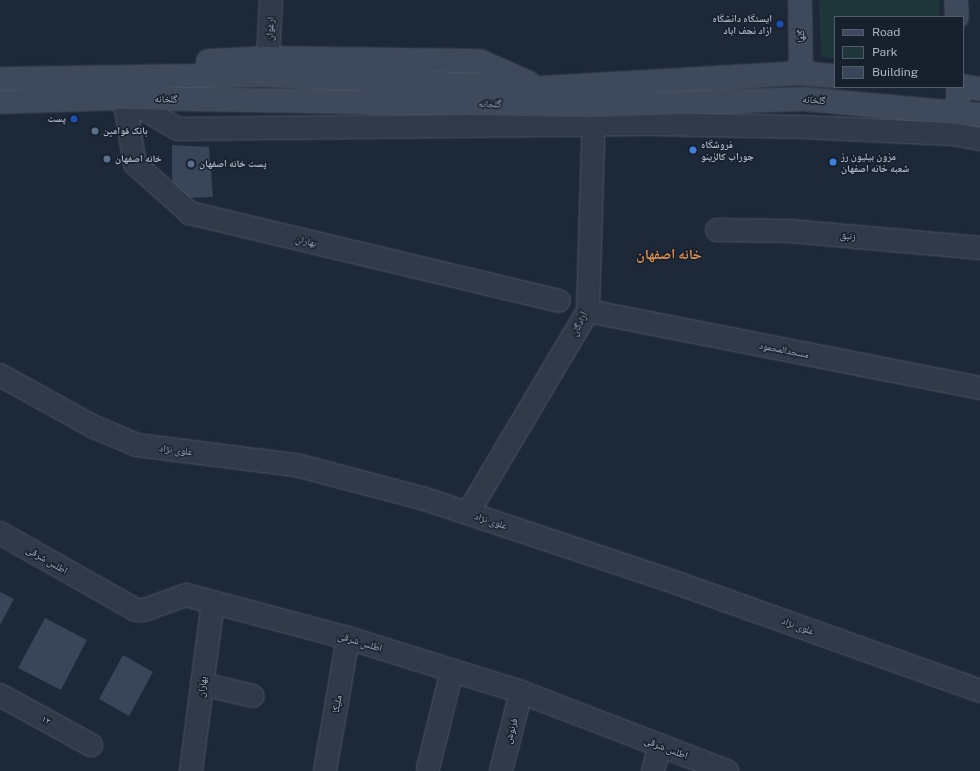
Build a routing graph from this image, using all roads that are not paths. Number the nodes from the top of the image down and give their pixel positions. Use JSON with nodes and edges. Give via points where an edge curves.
{"nodes":[{"id":1,"x":271,"y":0,"type":"edge"},
{"id":2,"x":800,"y":0,"type":"edge"},
{"id":3,"x":956,"y":0,"type":"edge"},
{"id":4,"x":957,"y":16,"type":"edge"},
{"id":5,"x":268,"y":58,"type":"junction"},
{"id":6,"x":801,"y":73,"type":"junction"},
{"id":7,"x":158,"y":76,"type":"junction"},
{"id":8,"x":834,"y":76,"type":"edge"},
{"id":9,"x":0,"y":79,"type":"edge"},
{"id":10,"x":964,"y":86,"type":"edge"},
{"id":11,"x":541,"y":88,"type":"junction"},
{"id":12,"x":958,"y":88,"type":"edge"},
{"id":13,"x":980,"y":89,"type":"edge"},
{"id":14,"x":124,"y":98,"type":"junction"},
{"id":15,"x":0,"y":102,"type":"edge"},
{"id":16,"x":958,"y":112,"type":"junction"},
{"id":17,"x":594,"y":115,"type":"junction"},
{"id":18,"x":980,"y":115,"type":"edge"},
{"id":19,"x":980,"y":139,"type":"edge"},
{"id":20,"x":716,"y":230,"type":"dead end"},
{"id":21,"x":980,"y":248,"type":"edge"},
{"id":22,"x":559,"y":301,"type":"dead end"},
{"id":23,"x":588,"y":311,"type":"junction"},
{"id":24,"x":0,"y":375,"type":"edge"},
{"id":25,"x":980,"y":388,"type":"edge"},
{"id":26,"x":468,"y":513,"type":"junction"},
{"id":27,"x":0,"y":533,"type":"edge"},
{"id":28,"x":213,"y":602,"type":"junction"},
{"id":29,"x":348,"y":638,"type":"junction"},
{"id":30,"x":452,"y":670,"type":"junction"},
{"id":31,"x":202,"y":684,"type":"junction"},
{"id":32,"x":980,"y":691,"type":"edge"},
{"id":33,"x":521,"y":692,"type":"junction"},
{"id":34,"x":0,"y":695,"type":"edge"},
{"id":35,"x":253,"y":696,"type":"dead end"},
{"id":36,"x":91,"y":745,"type":"dead end"},
{"id":37,"x":660,"y":745,"type":"junction"},
{"id":38,"x":428,"y":768,"type":"dead end"},
{"id":39,"x":191,"y":771,"type":"edge"},
{"id":40,"x":325,"y":771,"type":"edge"},
{"id":41,"x":500,"y":771,"type":"edge"},
{"id":42,"x":653,"y":771,"type":"edge"},
{"id":43,"x":728,"y":771,"type":"edge"}],
"edges":[{"from":1,"to":5,"type":"street","name":"ارغوان"},
{"from":2,"to":6,"type":"main road","name":"گلها"},
{"from":3,"to":4,"type":"main road"},
{"from":5,"to":7,"type":"main road","via":[[196,62],[180,65]]},
{"from":5,"to":11,"type":"main road","via":[[480,61]]},
{"from":6,"to":8,"type":"main road","name":"گلخانه"},
{"from":6,"to":11,"type":"main road","name":"گلخانه"},
{"from":7,"to":9,"type":"main road","name":"گلخانه"},
{"from":7,"to":11,"type":"main road","name":"گلخانه","via":[[267,75]]},
{"from":10,"to":13,"type":"main road"},
{"from":12,"to":16,"type":"main road"},
{"from":14,"to":15,"type":"main road","name":"گلخانه"},
{"from":14,"to":17,"type":"main road","name":"گلخانه"},
{"from":14,"to":17,"type":"street","via":[[178,129]]},
{"from":14,"to":22,"type":"street","name":"بهاران","via":[[135,164],[190,213]]},
{"from":16,"to":17,"type":"main road","name":"گلخانه","via":[[804,99]]},
{"from":16,"to":18,"type":"main road","name":"گلخانه"},
{"from":17,"to":19,"type":"street","via":[[952,134]]},
{"from":17,"to":23,"type":"street","name":"آزادگان"},
{"from":20,"to":21,"type":"street","name":"زنبق","via":[[790,231]]},
{"from":23,"to":25,"type":"street","name":"مسجدالمحمود"},
{"from":23,"to":26,"type":"street","name":"آزادگان"},
{"from":24,"to":26,"type":"street","name":"علوی نژاد","via":[[92,426],[137,445],[296,465]]},
{"from":26,"to":32,"type":"street","name":"علوی نژاد","via":[[666,579]]},
{"from":27,"to":28,"type":"street","name":"اطلس شرقی","via":[[136,610],[144,610],[186,595]]},
{"from":28,"to":29,"type":"street","name":"اطلس شرقی"},
{"from":28,"to":31,"type":"street","name":"بهاران"},
{"from":29,"to":30,"type":"street","name":"اطلس شرقی"},
{"from":29,"to":40,"type":"street","name":"ملیکا"},
{"from":30,"to":33,"type":"street","name":"اطلس شرقی"},
{"from":30,"to":38,"type":"street"},
{"from":31,"to":35,"type":"street"},
{"from":31,"to":39,"type":"street","name":"بهاران"},
{"from":33,"to":37,"type":"street","name":"اطلس شرقی"},
{"from":33,"to":41,"type":"street","name":"فرنوش"},
{"from":34,"to":36,"type":"street","name":"۱۲"},
{"from":37,"to":42,"type":"street"},
{"from":37,"to":43,"type":"street","name":"اطلس شرقی"}]}
